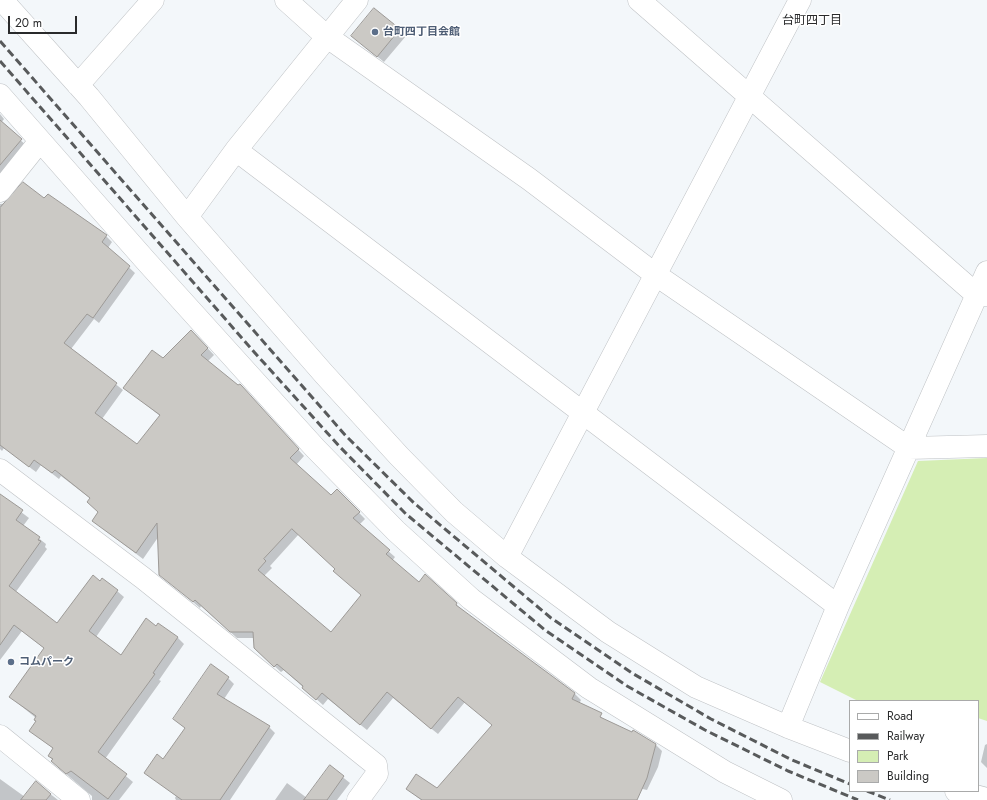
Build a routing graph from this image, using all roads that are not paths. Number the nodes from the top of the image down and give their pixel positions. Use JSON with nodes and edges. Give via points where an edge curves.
{"nodes":[{"id":1,"x":153,"y":0,"type":"edge"},
{"id":2,"x":286,"y":0,"type":"edge"},
{"id":3,"x":357,"y":0,"type":"edge"},
{"id":4,"x":639,"y":0,"type":"edge"},
{"id":5,"x":800,"y":0,"type":"edge"},
{"id":6,"x":12,"y":4,"type":"edge"},
{"id":7,"x":326,"y":36,"type":"junction"},
{"id":8,"x":78,"y":85,"type":"junction"},
{"id":9,"x":0,"y":95,"type":"edge"},
{"id":10,"x":749,"y":97,"type":"junction"},
{"id":11,"x":40,"y":140,"type":"junction"},
{"id":12,"x":236,"y":150,"type":"junction"},
{"id":13,"x":0,"y":191,"type":"edge"},
{"id":14,"x":187,"y":218,"type":"junction"},
{"id":15,"x":987,"y":272,"type":"edge"},
{"id":16,"x":656,"y":275,"type":"junction"},
{"id":17,"x":982,"y":295,"type":"edge"},
{"id":18,"x":583,"y":414,"type":"junction"},
{"id":19,"x":987,"y":446,"type":"edge"},
{"id":20,"x":909,"y":448,"type":"junction"},
{"id":21,"x":0,"y":470,"type":"edge"},
{"id":22,"x":507,"y":557,"type":"junction"},
{"id":23,"x":838,"y":606,"type":"junction"},
{"id":24,"x":788,"y":727,"type":"junction"},
{"id":25,"x":0,"y":736,"type":"edge"},
{"id":26,"x":849,"y":751,"type":"edge"},
{"id":27,"x":959,"y":792,"type":"edge"},
{"id":28,"x":79,"y":800,"type":"edge"},
{"id":29,"x":358,"y":800,"type":"edge"},
{"id":30,"x":781,"y":800,"type":"edge"},
{"id":31,"x":987,"y":800,"type":"edge"}],
"edges":[{"from":1,"to":8,"type":"street"},
{"from":2,"to":7,"type":"street"},
{"from":3,"to":7,"type":"street"},
{"from":4,"to":10,"type":"street"},
{"from":5,"to":10,"type":"street"},
{"from":6,"to":8,"type":"street"},
{"from":7,"to":12,"type":"street"},
{"from":7,"to":16,"type":"street","via":[[529,179]]},
{"from":8,"to":14,"type":"street"},
{"from":9,"to":11,"type":"street"},
{"from":10,"to":16,"type":"street"},
{"from":10,"to":17,"type":"street"},
{"from":11,"to":13,"type":"street"},
{"from":11,"to":30,"type":"street","via":[[315,448],[396,531],[471,599],[588,688],[725,772]]},
{"from":12,"to":14,"type":"street"},
{"from":12,"to":18,"type":"street"},
{"from":14,"to":22,"type":"street","via":[[399,456],[454,512]]},
{"from":15,"to":17,"type":"street"},
{"from":16,"to":18,"type":"street"},
{"from":16,"to":20,"type":"street"},
{"from":17,"to":20,"type":"street"},
{"from":18,"to":22,"type":"street"},
{"from":18,"to":23,"type":"street"},
{"from":19,"to":20,"type":"street"},
{"from":20,"to":23,"type":"street"},
{"from":21,"to":29,"type":"street","via":[[155,588],[376,765],[378,774]]},
{"from":22,"to":24,"type":"street","via":[[608,632],[696,687]]},
{"from":23,"to":24,"type":"street"},
{"from":24,"to":26,"type":"street"},
{"from":25,"to":28,"type":"street"},
{"from":27,"to":31,"type":"street"}]}
